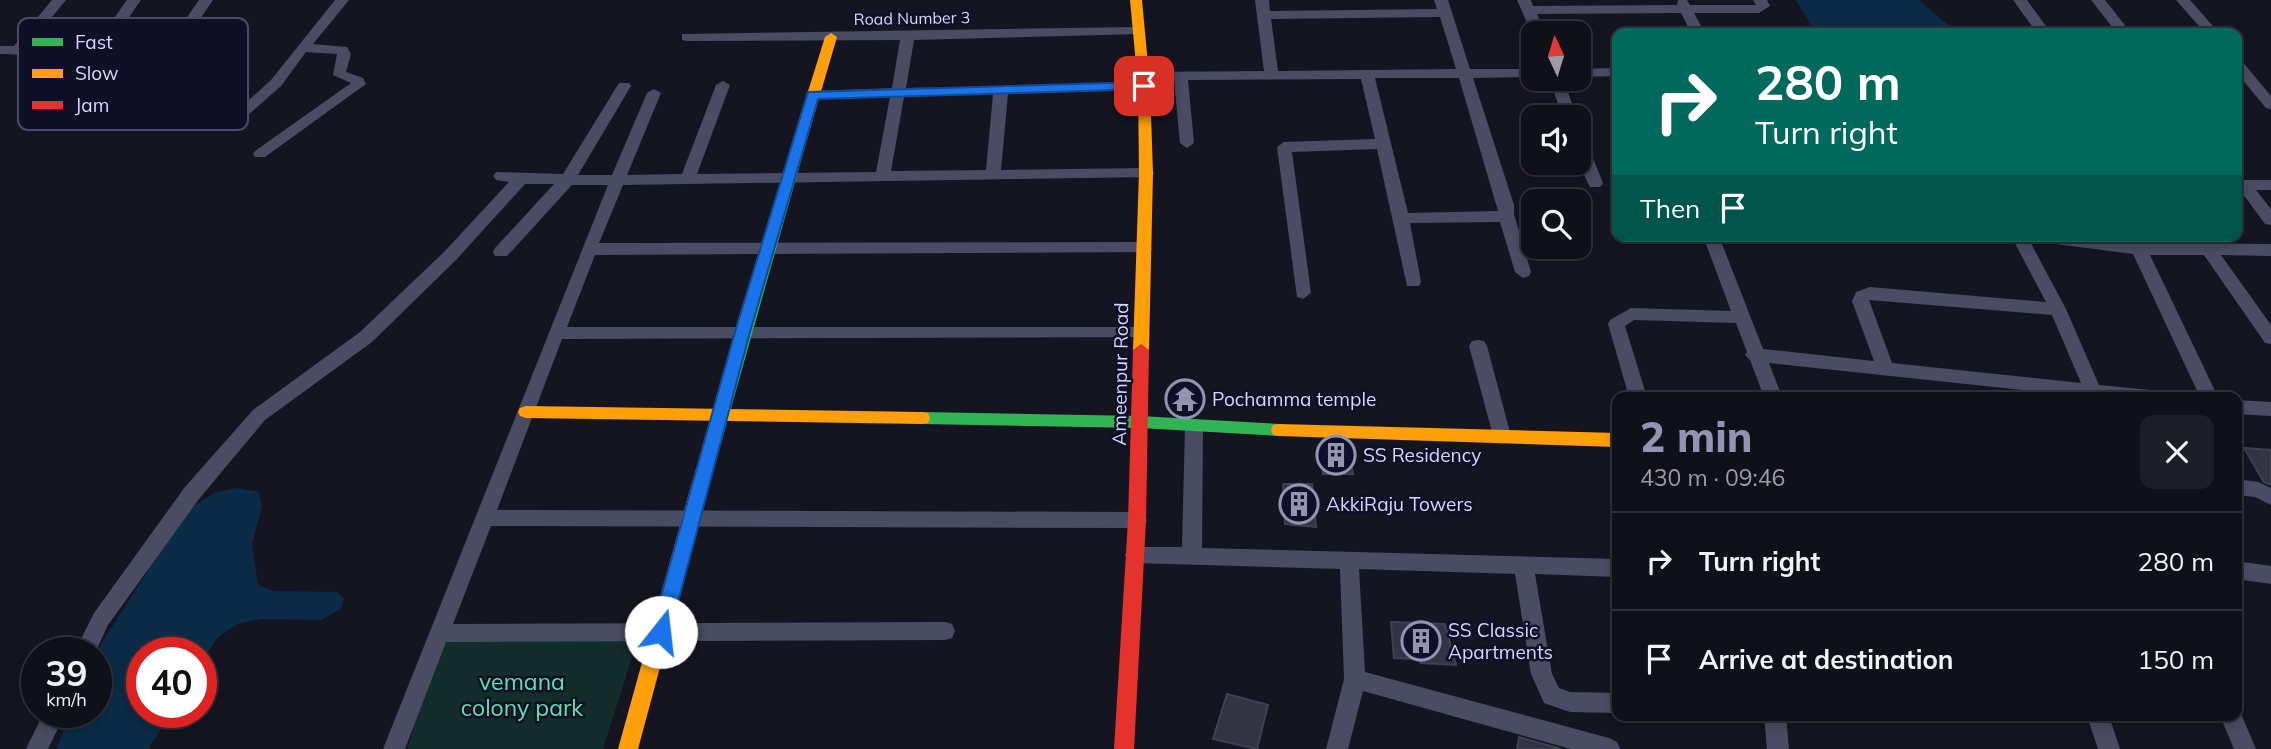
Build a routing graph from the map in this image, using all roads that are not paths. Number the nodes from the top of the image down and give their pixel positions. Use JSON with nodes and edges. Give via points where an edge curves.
{"nodes":[{"id":1,"x":59,"y":0,"type":"edge"},
{"id":2,"x":134,"y":0,"type":"edge"},
{"id":3,"x":206,"y":0,"type":"edge"},
{"id":4,"x":342,"y":0,"type":"edge"},
{"id":5,"x":1136,"y":0,"type":"edge"},
{"id":6,"x":1262,"y":0,"type":"edge"},
{"id":7,"x":1760,"y":0,"type":"edge"},
{"id":8,"x":2020,"y":0,"type":"edge"},
{"id":9,"x":2098,"y":0,"type":"edge"},
{"id":10,"x":2183,"y":0,"type":"edge"},
{"id":11,"x":1526,"y":5,"type":"edge"},
{"id":12,"x":1606,"y":5,"type":"edge"},
{"id":13,"x":1682,"y":5,"type":"edge"},
{"id":14,"x":1443,"y":6,"type":"edge"},
{"id":15,"x":1350,"y":7,"type":"edge"},
{"id":16,"x":1263,"y":15,"type":"junction"},
{"id":17,"x":44,"y":18,"type":"edge"},
{"id":18,"x":120,"y":18,"type":"edge"},
{"id":19,"x":193,"y":18,"type":"edge"},
{"id":20,"x":1695,"y":28,"type":"edge"},
{"id":21,"x":2040,"y":28,"type":"edge"},
{"id":22,"x":2120,"y":28,"type":"edge"},
{"id":23,"x":2208,"y":28,"type":"edge"},
{"id":24,"x":1137,"y":31,"type":"junction"},
{"id":25,"x":908,"y":36,"type":"junction"},
{"id":26,"x":687,"y":37,"type":"dead end"},
{"id":27,"x":831,"y":37,"type":"junction"},
{"id":28,"x":302,"y":48,"type":"junction"},
{"id":29,"x":18,"y":49,"type":"edge"},
{"id":30,"x":0,"y":50,"type":"edge"},
{"id":31,"x":2242,"y":70,"type":"edge"},
{"id":32,"x":1612,"y":72,"type":"edge"},
{"id":33,"x":1521,"y":73,"type":"edge"},
{"id":34,"x":1591,"y":73,"type":"edge"},
{"id":35,"x":1462,"y":74,"type":"junction"},
{"id":36,"x":1272,"y":75,"type":"junction"},
{"id":37,"x":1367,"y":75,"type":"junction"},
{"id":38,"x":1181,"y":76,"type":"junction"},
{"id":39,"x":1143,"y":81,"type":"junction"},
{"id":40,"x":723,"y":85,"type":"dead end"},
{"id":41,"x":624,"y":86,"type":"dead end"},
{"id":42,"x":1001,"y":90,"type":"junction"},
{"id":43,"x":654,"y":93,"type":"dead end"},
{"id":44,"x":897,"y":93,"type":"junction"},
{"id":45,"x":812,"y":95,"type":"junction"},
{"id":46,"x":2271,"y":105,"type":"edge"},
{"id":47,"x":248,"y":108,"type":"edge"},
{"id":48,"x":1187,"y":143,"type":"dead end"},
{"id":49,"x":1382,"y":144,"type":"junction"},
{"id":50,"x":260,"y":154,"type":"dead end"},
{"id":51,"x":1146,"y":173,"type":"junction"},
{"id":52,"x":1591,"y":173,"type":"edge"},
{"id":53,"x":993,"y":174,"type":"junction"},
{"id":54,"x":501,"y":176,"type":"dead end"},
{"id":55,"x":788,"y":176,"type":"junction"},
{"id":56,"x":883,"y":176,"type":"junction"},
{"id":57,"x":521,"y":179,"type":"junction"},
{"id":58,"x":568,"y":179,"type":"junction"},
{"id":59,"x":688,"y":179,"type":"junction"},
{"id":60,"x":620,"y":180,"type":"junction"},
{"id":61,"x":1595,"y":183,"type":"dead end"},
{"id":62,"x":2242,"y":185,"type":"edge"},
{"id":63,"x":2271,"y":185,"type":"edge"},
{"id":64,"x":2242,"y":187,"type":"edge"},
{"id":65,"x":1506,"y":214,"type":"junction"},
{"id":66,"x":1401,"y":218,"type":"junction"},
{"id":67,"x":2271,"y":220,"type":"edge"},
{"id":68,"x":1713,"y":242,"type":"edge"},
{"id":69,"x":2022,"y":242,"type":"edge"},
{"id":70,"x":2086,"y":242,"type":"edge"},
{"id":71,"x":1144,"y":248,"type":"junction"},
{"id":72,"x":589,"y":249,"type":"junction"},
{"id":73,"x":768,"y":249,"type":"junction"},
{"id":74,"x":2139,"y":249,"type":"junction"},
{"id":75,"x":2208,"y":249,"type":"junction"},
{"id":76,"x":2271,"y":250,"type":"edge"},
{"id":77,"x":501,"y":252,"type":"dead end"},
{"id":78,"x":1523,"y":272,"type":"dead end"},
{"id":79,"x":1413,"y":282,"type":"dead end"},
{"id":80,"x":1303,"y":293,"type":"dead end"},
{"id":81,"x":2058,"y":309,"type":"junction"},
{"id":82,"x":1740,"y":317,"type":"junction"},
{"id":83,"x":743,"y":332,"type":"junction"},
{"id":84,"x":1141,"y":332,"type":"junction"},
{"id":85,"x":557,"y":333,"type":"junction"},
{"id":86,"x":2271,"y":338,"type":"edge"},
{"id":87,"x":1478,"y":346,"type":"dead end"},
{"id":88,"x":1754,"y":355,"type":"junction"},
{"id":89,"x":1885,"y":368,"type":"junction"},
{"id":90,"x":1985,"y":389,"type":"edge"},
{"id":91,"x":1636,"y":392,"type":"edge"},
{"id":92,"x":1771,"y":392,"type":"edge"},
{"id":93,"x":2068,"y":392,"type":"edge"},
{"id":94,"x":2095,"y":392,"type":"edge"},
{"id":95,"x":2207,"y":392,"type":"edge"},
{"id":96,"x":2242,"y":407,"type":"edge"},
{"id":97,"x":2271,"y":409,"type":"edge"},
{"id":98,"x":526,"y":412,"type":"junction"},
{"id":99,"x":721,"y":415,"type":"junction"},
{"id":100,"x":1140,"y":422,"type":"junction"},
{"id":101,"x":1194,"y":427,"type":"junction"},
{"id":102,"x":1502,"y":436,"type":"junction"},
{"id":103,"x":1612,"y":440,"type":"edge"},
{"id":104,"x":2242,"y":488,"type":"edge"},
{"id":105,"x":2271,"y":497,"type":"edge"},
{"id":106,"x":484,"y":518,"type":"junction"},
{"id":107,"x":692,"y":518,"type":"junction"},
{"id":108,"x":1137,"y":520,"type":"junction"},
{"id":109,"x":1135,"y":555,"type":"junction"},
{"id":110,"x":1192,"y":556,"type":"junction"},
{"id":111,"x":1349,"y":560,"type":"junction"},
{"id":112,"x":1522,"y":565,"type":"junction"},
{"id":113,"x":1612,"y":568,"type":"edge"},
{"id":114,"x":2242,"y":571,"type":"edge"},
{"id":115,"x":2271,"y":575,"type":"edge"},
{"id":116,"x":945,"y":631,"type":"dead end"},
{"id":117,"x":661,"y":632,"type":"junction"},
{"id":118,"x":439,"y":633,"type":"junction"},
{"id":119,"x":92,"y":637,"type":"edge"},
{"id":120,"x":1355,"y":680,"type":"junction"},
{"id":121,"x":1612,"y":703,"type":"edge"},
{"id":122,"x":1775,"y":721,"type":"edge"},
{"id":123,"x":2100,"y":721,"type":"edge"},
{"id":124,"x":2232,"y":721,"type":"edge"},
{"id":125,"x":47,"y":728,"type":"edge"},
{"id":126,"x":37,"y":749,"type":"edge"},
{"id":127,"x":394,"y":749,"type":"edge"},
{"id":128,"x":628,"y":749,"type":"edge"},
{"id":129,"x":1124,"y":749,"type":"edge"},
{"id":130,"x":1337,"y":749,"type":"edge"},
{"id":131,"x":1609,"y":749,"type":"edge"},
{"id":132,"x":1778,"y":749,"type":"edge"},
{"id":133,"x":2109,"y":749,"type":"edge"},
{"id":134,"x":2245,"y":749,"type":"edge"}],
"edges":[{"from":1,"to":17,"type":"street"},
{"from":2,"to":18,"type":"street"},
{"from":3,"to":19,"type":"street"},
{"from":4,"to":28,"type":"street"},
{"from":5,"to":24,"type":"street","name":"Ameenpur Road"},
{"from":6,"to":16,"type":"street"},
{"from":7,"to":13,"type":"street","via":[[1763,6],[1759,9]]},
{"from":8,"to":21,"type":"street"},
{"from":9,"to":22,"type":"street"},
{"from":10,"to":23,"type":"street"},
{"from":11,"to":12,"type":"street"},
{"from":12,"to":13,"type":"street"},
{"from":13,"to":20,"type":"street"},
{"from":14,"to":15,"type":"street"},
{"from":14,"to":35,"type":"street"},
{"from":15,"to":16,"type":"street"},
{"from":16,"to":36,"type":"street"},
{"from":24,"to":25,"type":"street","name":"Road Number 3"},
{"from":24,"to":39,"type":"street","name":"Ameenpur Road"},
{"from":25,"to":27,"type":"street","name":"Road Number 3"},
{"from":25,"to":44,"type":"street"},
{"from":26,"to":27,"type":"street","name":"Road Number 3"},
{"from":27,"to":45,"type":"street"},
{"from":28,"to":47,"type":"street","via":[[271,90]]},
{"from":28,"to":50,"type":"street","via":[[342,50],[340,75],[359,84]]},
{"from":29,"to":30,"type":"street"},
{"from":31,"to":46,"type":"street"},
{"from":32,"to":34,"type":"street"},
{"from":33,"to":35,"type":"street"},
{"from":35,"to":37,"type":"street"},
{"from":35,"to":65,"type":"street"},
{"from":36,"to":37,"type":"street"},
{"from":36,"to":38,"type":"street"},
{"from":37,"to":49,"type":"street"},
{"from":38,"to":39,"type":"street"},
{"from":38,"to":48,"type":"street"},
{"from":39,"to":42,"type":"street"},
{"from":39,"to":51,"type":"street","name":"Ameenpur Road"},
{"from":40,"to":59,"type":"street"},
{"from":41,"to":58,"type":"street"},
{"from":42,"to":44,"type":"street"},
{"from":42,"to":53,"type":"street"},
{"from":43,"to":60,"type":"street"},
{"from":44,"to":45,"type":"street"},
{"from":44,"to":56,"type":"street"},
{"from":45,"to":55,"type":"street"},
{"from":49,"to":66,"type":"street"},
{"from":49,"to":80,"type":"street","via":[[1284,147]]},
{"from":51,"to":53,"type":"street"},
{"from":51,"to":71,"type":"street","name":"Ameenpur Road"},
{"from":52,"to":61,"type":"street"},
{"from":53,"to":56,"type":"street"},
{"from":54,"to":57,"type":"street"},
{"from":55,"to":56,"type":"street"},
{"from":55,"to":59,"type":"street"},
{"from":55,"to":73,"type":"street"},
{"from":57,"to":58,"type":"street"},
{"from":57,"to":119,"type":"street","via":[[366,337],[259,415],[192,493]]},
{"from":58,"to":60,"type":"street"},
{"from":58,"to":77,"type":"street"},
{"from":59,"to":60,"type":"street"},
{"from":60,"to":72,"type":"street"},
{"from":62,"to":63,"type":"street"},
{"from":64,"to":67,"type":"street"},
{"from":65,"to":66,"type":"street","via":[[1494,218]]},
{"from":65,"to":78,"type":"street"},
{"from":66,"to":79,"type":"street"},
{"from":68,"to":82,"type":"street"},
{"from":69,"to":81,"type":"street"},
{"from":70,"to":74,"type":"street"},
{"from":71,"to":73,"type":"street"},
{"from":71,"to":84,"type":"street","name":"Ameenpur Road"},
{"from":72,"to":73,"type":"street"},
{"from":72,"to":85,"type":"street"},
{"from":73,"to":83,"type":"street"},
{"from":74,"to":75,"type":"street"},
{"from":74,"to":95,"type":"street"},
{"from":75,"to":76,"type":"street"},
{"from":75,"to":86,"type":"street"},
{"from":81,"to":89,"type":"street","via":[[1870,293],[1860,301]]},
{"from":81,"to":94,"type":"street"},
{"from":82,"to":88,"type":"street"},
{"from":82,"to":91,"type":"street","via":[[1631,314],[1622,318],[1616,324]]},
{"from":83,"to":84,"type":"street"},
{"from":83,"to":85,"type":"street"},
{"from":83,"to":99,"type":"street"},
{"from":84,"to":100,"type":"street","name":"Ameenpur Road"},
{"from":85,"to":98,"type":"street"},
{"from":87,"to":102,"type":"street"},
{"from":88,"to":89,"type":"street"},
{"from":88,"to":92,"type":"street"},
{"from":89,"to":90,"type":"street"},
{"from":90,"to":93,"type":"street"},
{"from":96,"to":97,"type":"street"},
{"from":98,"to":99,"type":"street"},
{"from":98,"to":106,"type":"street"},
{"from":99,"to":100,"type":"street"},
{"from":99,"to":107,"type":"street"},
{"from":100,"to":101,"type":"street"},
{"from":100,"to":108,"type":"street","name":"Ameenpur Road"},
{"from":101,"to":102,"type":"street"},
{"from":101,"to":110,"type":"street"},
{"from":102,"to":103,"type":"street"},
{"from":104,"to":105,"type":"street"},
{"from":106,"to":107,"type":"street"},
{"from":106,"to":118,"type":"street"},
{"from":107,"to":108,"type":"street"},
{"from":107,"to":117,"type":"street"},
{"from":108,"to":109,"type":"street","name":"Ameenpur Road"},
{"from":109,"to":110,"type":"street"},
{"from":109,"to":129,"type":"street","name":"Ameenpur Road"},
{"from":110,"to":111,"type":"street"},
{"from":111,"to":112,"type":"street"},
{"from":111,"to":120,"type":"street"},
{"from":112,"to":113,"type":"street"},
{"from":112,"to":121,"type":"street","via":[[1542,674],[1552,696],[1570,702]]},
{"from":114,"to":115,"type":"street"},
{"from":116,"to":117,"type":"street"},
{"from":117,"to":118,"type":"street"},
{"from":117,"to":128,"type":"street"},
{"from":118,"to":127,"type":"street"},
{"from":120,"to":130,"type":"street"},
{"from":120,"to":131,"type":"street"},
{"from":122,"to":132,"type":"street"},
{"from":123,"to":133,"type":"street"},
{"from":124,"to":134,"type":"street"},
{"from":125,"to":126,"type":"street"}]}
